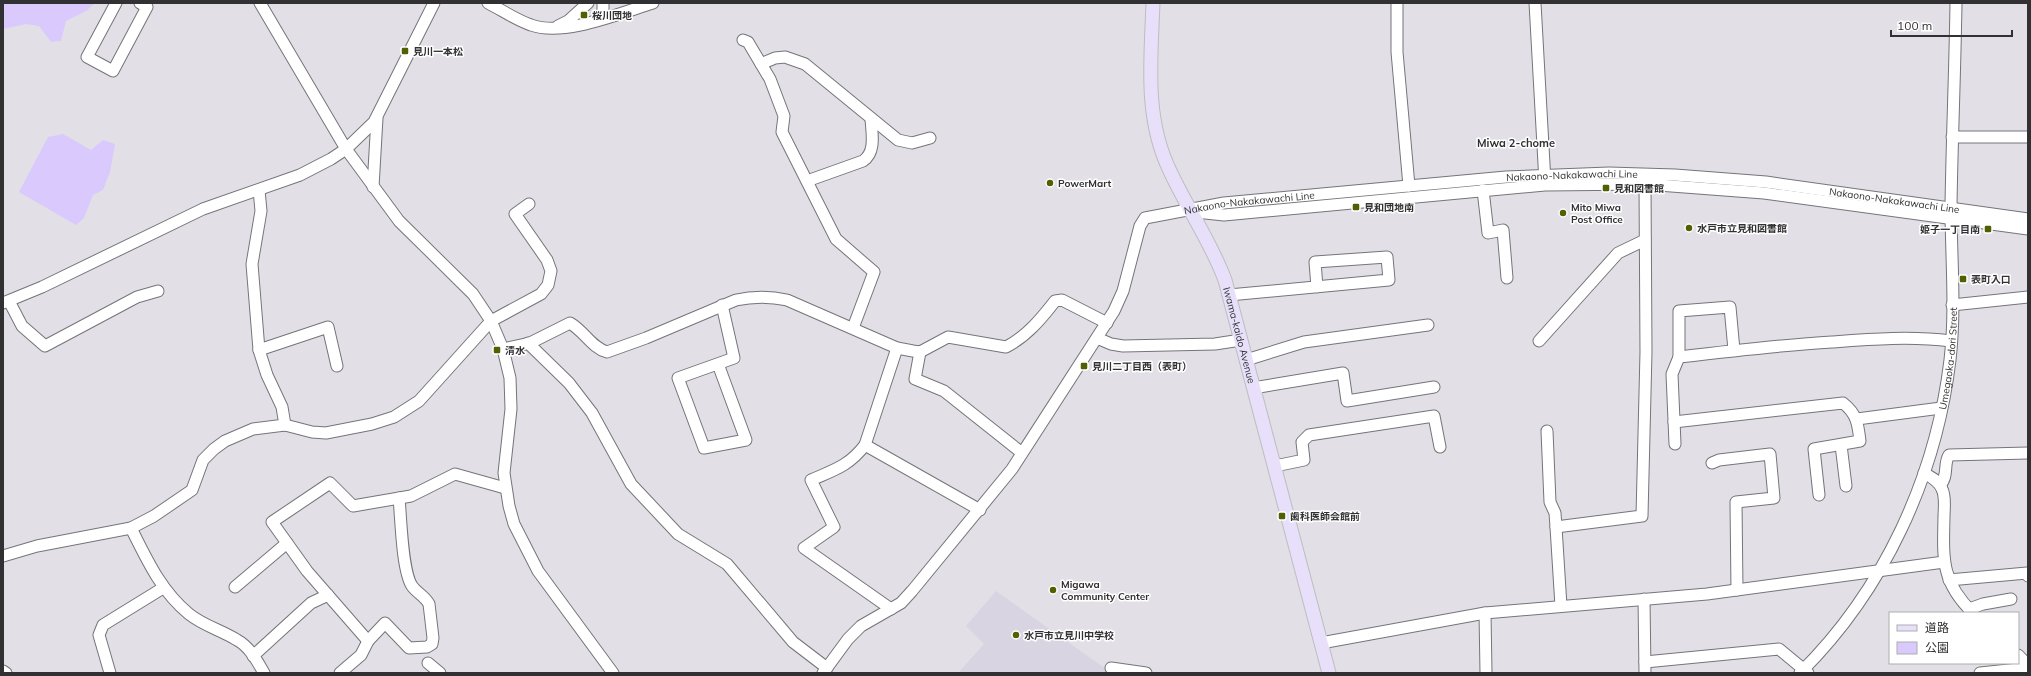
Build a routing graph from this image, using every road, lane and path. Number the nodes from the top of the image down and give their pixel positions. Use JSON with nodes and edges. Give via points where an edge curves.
{"nodes":[{"id":1,"x":116,"y":3,"type":"edge"},
{"id":2,"x":140,"y":3,"type":"edge"},
{"id":3,"x":260,"y":3,"type":"edge"},
{"id":4,"x":434,"y":3,"type":"edge"},
{"id":5,"x":488,"y":3,"type":"edge"},
{"id":6,"x":588,"y":3,"type":"edge"},
{"id":7,"x":603,"y":3,"type":"edge"},
{"id":8,"x":653,"y":3,"type":"edge"},
{"id":9,"x":1153,"y":3,"type":"edge"},
{"id":10,"x":1397,"y":3,"type":"edge"},
{"id":11,"x":1535,"y":3,"type":"edge"},
{"id":12,"x":1956,"y":3,"type":"edge"},
{"id":13,"x":603,"y":18,"type":"junction"},
{"id":14,"x":553,"y":28,"type":"junction"},
{"id":15,"x":743,"y":40,"type":"dead end"},
{"id":16,"x":761,"y":64,"type":"junction"},
{"id":17,"x":377,"y":118,"type":"junction"},
{"id":18,"x":871,"y":119,"type":"junction"},
{"id":19,"x":1952,"y":137,"type":"junction"},
{"id":20,"x":2028,"y":137,"type":"edge"},
{"id":21,"x":930,"y":138,"type":"dead end"},
{"id":22,"x":346,"y":149,"type":"junction"},
{"id":23,"x":807,"y":180,"type":"junction"},
{"id":24,"x":1545,"y":180,"type":"junction"},
{"id":25,"x":1645,"y":184,"type":"junction"},
{"id":26,"x":1408,"y":186,"type":"junction"},
{"id":27,"x":373,"y":187,"type":"junction"},
{"id":28,"x":259,"y":190,"type":"junction"},
{"id":29,"x":1483,"y":190,"type":"junction"},
{"id":30,"x":529,"y":204,"type":"dead end"},
{"id":31,"x":1190,"y":211,"type":"junction"},
{"id":32,"x":1951,"y":213,"type":"junction"},
{"id":33,"x":2028,"y":219,"type":"edge"},
{"id":34,"x":2028,"y":229,"type":"edge"},
{"id":35,"x":1645,"y":240,"type":"junction"},
{"id":36,"x":1507,"y":278,"type":"dead end"},
{"id":37,"x":1317,"y":287,"type":"junction"},
{"id":38,"x":158,"y":291,"type":"dead end"},
{"id":39,"x":1229,"y":295,"type":"junction"},
{"id":40,"x":2028,"y":297,"type":"edge"},
{"id":41,"x":6,"y":302,"type":"edge"},
{"id":42,"x":722,"y":305,"type":"junction"},
{"id":43,"x":1952,"y":305,"type":"junction"},
{"id":44,"x":491,"y":321,"type":"junction"},
{"id":45,"x":1107,"y":323,"type":"junction"},
{"id":46,"x":1428,"y":325,"type":"dead end"},
{"id":47,"x":853,"y":328,"type":"junction"},
{"id":48,"x":1097,"y":338,"type":"junction"},
{"id":49,"x":1241,"y":340,"type":"junction"},
{"id":50,"x":1539,"y":341,"type":"dead end"},
{"id":51,"x":1951,"y":341,"type":"junction"},
{"id":52,"x":528,"y":343,"type":"junction"},
{"id":53,"x":897,"y":348,"type":"junction"},
{"id":54,"x":503,"y":349,"type":"junction"},
{"id":55,"x":259,"y":350,"type":"junction"},
{"id":56,"x":1734,"y":350,"type":"junction"},
{"id":57,"x":920,"y":352,"type":"junction"},
{"id":58,"x":1679,"y":357,"type":"junction"},
{"id":59,"x":1246,"y":360,"type":"junction"},
{"id":60,"x":718,"y":364,"type":"junction"},
{"id":61,"x":337,"y":366,"type":"dead end"},
{"id":62,"x":1434,"y":387,"type":"dead end"},
{"id":63,"x":1253,"y":388,"type":"junction"},
{"id":64,"x":1941,"y":408,"type":"junction"},
{"id":65,"x":1858,"y":419,"type":"junction"},
{"id":66,"x":1674,"y":422,"type":"junction"},
{"id":67,"x":285,"y":425,"type":"junction"},
{"id":68,"x":1547,"y":431,"type":"dead end"},
{"id":69,"x":865,"y":444,"type":"junction"},
{"id":70,"x":1675,"y":444,"type":"dead end"},
{"id":71,"x":1841,"y":445,"type":"junction"},
{"id":72,"x":1440,"y":447,"type":"dead end"},
{"id":73,"x":1022,"y":453,"type":"junction"},
{"id":74,"x":2028,"y":453,"type":"edge"},
{"id":75,"x":1712,"y":463,"type":"dead end"},
{"id":76,"x":1275,"y":466,"type":"junction"},
{"id":77,"x":1924,"y":473,"type":"junction"},
{"id":78,"x":1940,"y":485,"type":"junction"},
{"id":79,"x":1846,"y":486,"type":"dead end"},
{"id":80,"x":506,"y":488,"type":"junction"},
{"id":81,"x":1819,"y":495,"type":"dead end"},
{"id":82,"x":399,"y":498,"type":"junction"},
{"id":83,"x":980,"y":510,"type":"junction"},
{"id":84,"x":1556,"y":527,"type":"junction"},
{"id":85,"x":131,"y":528,"type":"junction"},
{"id":86,"x":287,"y":543,"type":"junction"},
{"id":87,"x":3,"y":556,"type":"edge"},
{"id":88,"x":1944,"y":562,"type":"junction"},
{"id":89,"x":1880,"y":571,"type":"junction"},
{"id":90,"x":2028,"y":576,"type":"edge"},
{"id":91,"x":1949,"y":580,"type":"junction"},
{"id":92,"x":235,"y":587,"type":"dead end"},
{"id":93,"x":163,"y":588,"type":"junction"},
{"id":94,"x":1737,"y":590,"type":"junction"},
{"id":95,"x":328,"y":595,"type":"junction"},
{"id":96,"x":1644,"y":599,"type":"junction"},
{"id":97,"x":2012,"y":599,"type":"dead end"},
{"id":98,"x":1562,"y":606,"type":"junction"},
{"id":99,"x":891,"y":610,"type":"junction"},
{"id":100,"x":1971,"y":611,"type":"edge"},
{"id":101,"x":1485,"y":613,"type":"junction"},
{"id":102,"x":368,"y":641,"type":"junction"},
{"id":103,"x":1321,"y":643,"type":"junction"},
{"id":104,"x":253,"y":656,"type":"junction"},
{"id":105,"x":2019,"y":656,"type":"edge"},
{"id":106,"x":428,"y":663,"type":"dead end"},
{"id":107,"x":2028,"y":665,"type":"edge"},
{"id":108,"x":1110,"y":668,"type":"dead end"},
{"id":109,"x":1645,"y":668,"type":"edge"},
{"id":110,"x":2028,"y":668,"type":"edge"},
{"id":111,"x":825,"y":670,"type":"edge"},
{"id":112,"x":3,"y":671,"type":"edge"},
{"id":113,"x":1804,"y":672,"type":"edge"},
{"id":114,"x":6,"y":673,"type":"edge"},
{"id":115,"x":110,"y":673,"type":"edge"},
{"id":116,"x":264,"y":673,"type":"edge"},
{"id":117,"x":340,"y":673,"type":"edge"},
{"id":118,"x":440,"y":673,"type":"edge"},
{"id":119,"x":613,"y":673,"type":"edge"},
{"id":120,"x":1146,"y":673,"type":"edge"},
{"id":121,"x":1329,"y":673,"type":"edge"},
{"id":122,"x":1486,"y":673,"type":"edge"},
{"id":123,"x":1980,"y":673,"type":"edge"}],
"edges":[{"from":1,"to":2,"type":"street","via":[[87,57],[114,71],[147,7]]},
{"from":3,"to":22,"type":"street"},
{"from":4,"to":17,"type":"street"},
{"from":5,"to":14,"type":"street","via":[[531,25]]},
{"from":6,"to":14,"type":"street","via":[[568,21]]},
{"from":7,"to":13,"type":"street"},
{"from":8,"to":13,"type":"street"},
{"from":9,"to":31,"type":"main road","name":"Iwama-kaido Avenue","via":[[1151,88],[1154,124],[1169,170]]},
{"from":10,"to":26,"type":"street","via":[[1397,52]]},
{"from":11,"to":24,"type":"street"},
{"from":12,"to":19,"type":"street","name":"Umegaoka-dori Street"},
{"from":13,"to":14,"type":"street","via":[[577,26]]},
{"from":15,"to":16,"type":"street","via":[[748,42]]},
{"from":16,"to":18,"type":"street","via":[[785,57],[805,64]]},
{"from":16,"to":23,"type":"street","via":[[770,79],[784,116],[782,132]]},
{"from":17,"to":22,"type":"street"},
{"from":17,"to":27,"type":"street"},
{"from":18,"to":21,"type":"street","via":[[905,143],[912,144]]},
{"from":18,"to":23,"type":"street","via":[[872,148],[869,157]]},
{"from":19,"to":20,"type":"street"},
{"from":19,"to":32,"type":"street","name":"Umegaoka-dori Street"},
{"from":22,"to":27,"type":"street"},
{"from":22,"to":28,"type":"street","via":[[315,168]]},
{"from":23,"to":47,"type":"street","via":[[836,238],[874,272]]},
{"from":24,"to":25,"type":"street","name":"Nakaono-Nakakawachi Line"},
{"from":24,"to":26,"type":"street","name":"Nakaono-Nakakawachi Line"},
{"from":24,"to":29,"type":"street","name":"Nakaono-Nakakawachi Line"},
{"from":24,"to":32,"type":"street","name":"Nakaono-Nakakawachi Line","via":[[1608,173],[1719,178],[1766,182]]},
{"from":25,"to":32,"type":"street","name":"Nakaono-Nakakawachi Line","via":[[1764,193]]},
{"from":25,"to":35,"type":"street"},
{"from":26,"to":31,"type":"street","name":"Nakaono-Nakakawachi Line","via":[[1224,203]]},
{"from":27,"to":44,"type":"street","via":[[399,221],[473,294]]},
{"from":28,"to":41,"type":"street","via":[[196,212],[102,259]]},
{"from":28,"to":55,"type":"street","via":[[261,211],[252,264]]},
{"from":29,"to":31,"type":"street","name":"Nakaono-Nakakawachi Line","via":[[1224,215]]},
{"from":29,"to":36,"type":"street","via":[[1488,233],[1503,230]]},
{"from":30,"to":44,"type":"street","via":[[515,214],[547,260],[550,271],[548,285],[541,294]]},
{"from":31,"to":39,"type":"main road","name":"Iwama-kaido Avenue","via":[[1213,252]]},
{"from":31,"to":45,"type":"street","via":[[1158,215],[1143,220],[1120,301]]},
{"from":32,"to":33,"type":"street","name":"Nakaono-Nakakawachi Line"},
{"from":32,"to":34,"type":"street","name":"Nakaono-Nakakawachi Line"},
{"from":32,"to":43,"type":"street","name":"Umegaoka-dori Street"},
{"from":35,"to":50,"type":"street","via":[[1618,253]]},
{"from":35,"to":84,"type":"street","via":[[1646,352],[1642,516]]},
{"from":37,"to":37,"type":"street","via":[[1389,280],[1387,256],[1315,262]]},
{"from":37,"to":39,"type":"street"},
{"from":38,"to":41,"type":"street","via":[[137,297],[45,346],[22,326]]},
{"from":39,"to":49,"type":"main road","name":"Iwama-kaido Avenue"},
{"from":40,"to":43,"type":"street"},
{"from":42,"to":47,"type":"street","via":[[750,297],[767,296],[787,300]]},
{"from":42,"to":52,"type":"street","via":[[607,352],[601,350],[570,323]]},
{"from":42,"to":60,"type":"street","via":[[734,358]]},
{"from":43,"to":51,"type":"street","name":"Umegaoka-dori Street"},
{"from":44,"to":54,"type":"street"},
{"from":44,"to":67,"type":"street","via":[[419,401],[394,417],[326,433]]},
{"from":45,"to":48,"type":"street"},
{"from":45,"to":57,"type":"street","via":[[1062,300],[1055,301],[1039,322],[1006,347],[948,337]]},
{"from":46,"to":59,"type":"street","via":[[1304,342]]},
{"from":47,"to":53,"type":"street"},
{"from":48,"to":49,"type":"street","via":[[1123,346],[1215,344]]},
{"from":48,"to":73,"type":"street"},
{"from":49,"to":59,"type":"main road","name":"Iwama-kaido Avenue"},
{"from":51,"to":56,"type":"street","via":[[1892,337]]},
{"from":51,"to":64,"type":"street","name":"Umegaoka-dori Street"},
{"from":52,"to":54,"type":"street"},
{"from":52,"to":111,"type":"street","via":[[569,383],[592,413],[631,484],[678,534],[727,564],[793,642]]},
{"from":53,"to":57,"type":"street"},
{"from":53,"to":69,"type":"street"},
{"from":54,"to":80,"type":"street","via":[[512,393],[504,461]]},
{"from":55,"to":61,"type":"street","via":[[328,327]]},
{"from":55,"to":67,"type":"street","via":[[282,407]]},
{"from":56,"to":58,"type":"street"},
{"from":56,"to":58,"type":"street","via":[[1730,306],[1679,311]]},
{"from":57,"to":73,"type":"street","via":[[915,379],[944,391]]},
{"from":58,"to":66,"type":"street","via":[[1672,374]]},
{"from":59,"to":63,"type":"main road","name":"Iwama-kaido Avenue"},
{"from":60,"to":60,"type":"street","via":[[678,378],[704,448],[746,440]]},
{"from":62,"to":63,"type":"street","via":[[1347,401],[1343,373]]},
{"from":63,"to":76,"type":"main road","name":"Iwama-kaido Avenue"},
{"from":64,"to":65,"type":"street"},
{"from":64,"to":77,"type":"street","name":"Umegaoka-dori Street"},
{"from":65,"to":66,"type":"street","via":[[1843,403]]},
{"from":65,"to":71,"type":"street","via":[[1860,441]]},
{"from":66,"to":70,"type":"street"},
{"from":67,"to":85,"type":"street","via":[[254,429],[225,440],[204,460],[192,490]]},
{"from":68,"to":84,"type":"street","via":[[1550,502],[1555,513]]},
{"from":69,"to":83,"type":"street"},
{"from":69,"to":99,"type":"street","via":[[846,465],[811,480],[834,527],[804,548]]},
{"from":71,"to":79,"type":"street"},
{"from":71,"to":81,"type":"street","via":[[1814,449]]},
{"from":72,"to":76,"type":"street","via":[[1434,416],[1309,435],[1302,442],[1304,460]]},
{"from":73,"to":83,"type":"street"},
{"from":74,"to":78,"type":"street","via":[[1950,455],[1947,460],[1946,477]]},
{"from":75,"to":94,"type":"street","via":[[1770,454],[1774,498],[1736,502]]},
{"from":76,"to":103,"type":"main road","name":"Iwama-kaido Avenue"},
{"from":77,"to":78,"type":"street"},
{"from":77,"to":89,"type":"street","name":"Umegaoka-dori Street","via":[[1908,514]]},
{"from":78,"to":88,"type":"street","via":[[1944,492]]},
{"from":80,"to":82,"type":"street","via":[[455,474],[411,496]]},
{"from":80,"to":119,"type":"street","via":[[514,524],[538,571]]},
{"from":82,"to":86,"type":"street","via":[[353,506],[330,483],[272,522]]},
{"from":82,"to":102,"type":"street","via":[[406,571],[412,586],[429,604],[432,644],[427,647],[409,648],[385,623]]},
{"from":83,"to":99,"type":"street","via":[[912,592]]},
{"from":84,"to":98,"type":"street"},
{"from":85,"to":87,"type":"street","via":[[37,546]]},
{"from":85,"to":93,"type":"street","via":[[151,570]]},
{"from":86,"to":92,"type":"street"},
{"from":86,"to":95,"type":"street"},
{"from":88,"to":89,"type":"street"},
{"from":88,"to":91,"type":"street"},
{"from":89,"to":94,"type":"street"},
{"from":89,"to":113,"type":"street","name":"Umegaoka-dori Street","via":[[1836,634]]},
{"from":90,"to":91,"type":"street","via":[[2027,573],[2000,574]]},
{"from":91,"to":100,"type":"street"},
{"from":93,"to":104,"type":"street","via":[[189,614],[208,627],[238,640]]},
{"from":93,"to":115,"type":"street","via":[[103,625],[99,635]]},
{"from":94,"to":96,"type":"street"},
{"from":95,"to":102,"type":"street"},
{"from":95,"to":104,"type":"street","via":[[311,603]]},
{"from":96,"to":98,"type":"street"},
{"from":96,"to":109,"type":"street"},
{"from":97,"to":100,"type":"street","via":[[1983,604]]},
{"from":98,"to":101,"type":"street"},
{"from":99,"to":111,"type":"street","via":[[861,626]]},
{"from":101,"to":103,"type":"street"},
{"from":101,"to":122,"type":"street"},
{"from":102,"to":117,"type":"street","via":[[361,655]]},
{"from":103,"to":121,"type":"main road","name":"Iwama-kaido Avenue"},
{"from":104,"to":116,"type":"street"},
{"from":105,"to":107,"type":"street"},
{"from":106,"to":118,"type":"street"},
{"from":108,"to":120,"type":"street"},
{"from":109,"to":113,"type":"street","via":[[1779,649]]},
{"from":110,"to":123,"type":"street"},
{"from":112,"to":114,"type":"street"}]}
